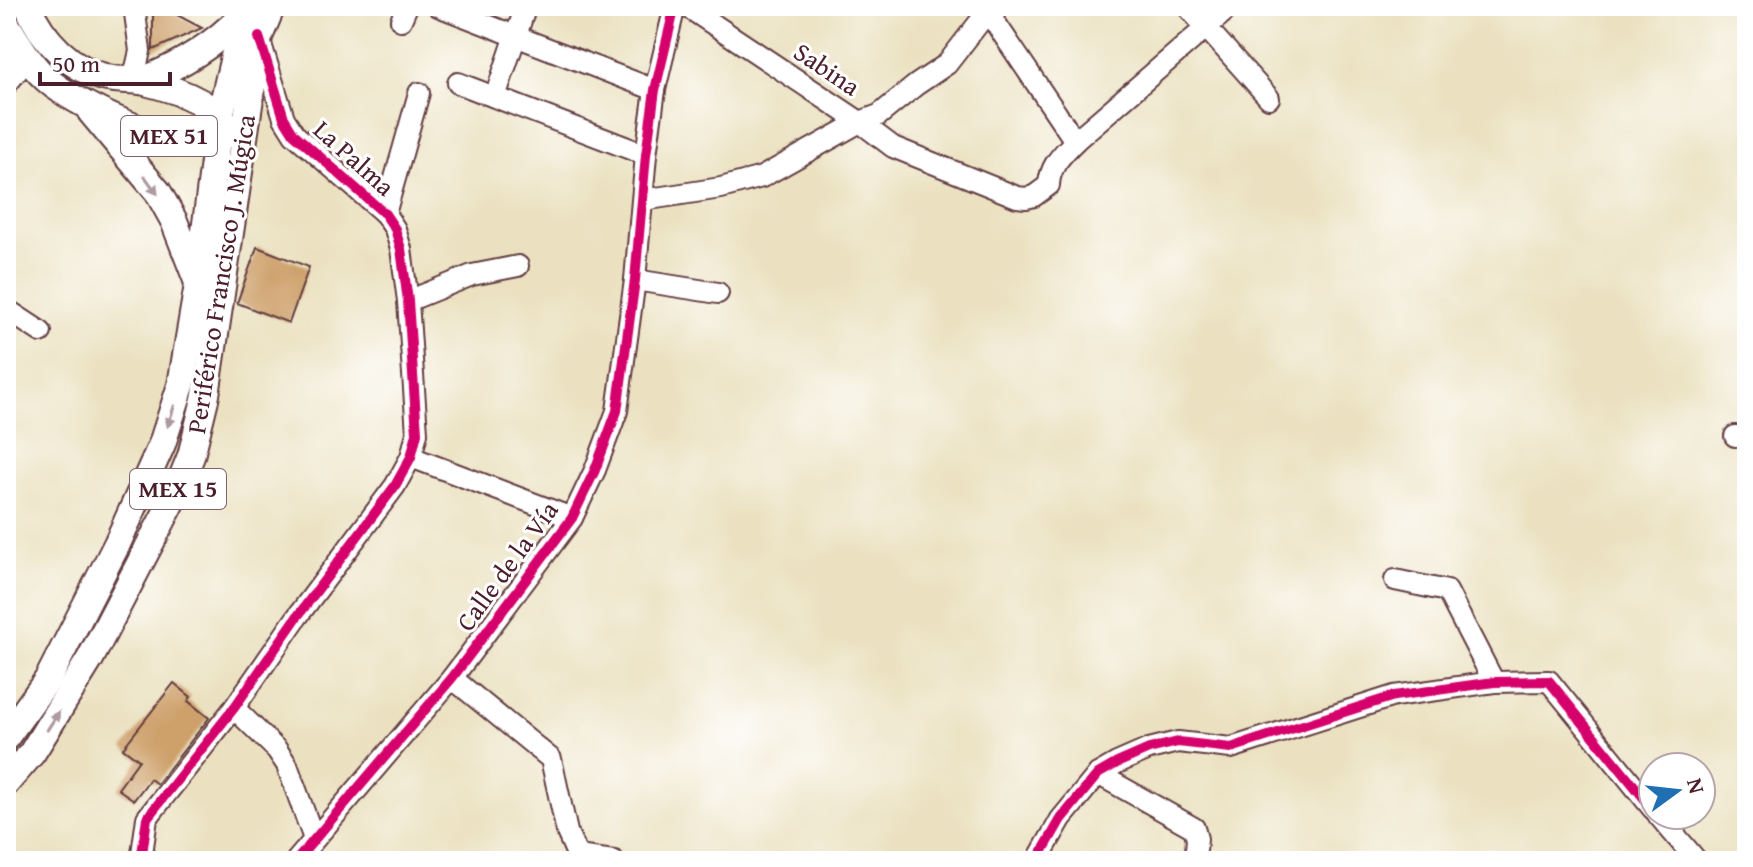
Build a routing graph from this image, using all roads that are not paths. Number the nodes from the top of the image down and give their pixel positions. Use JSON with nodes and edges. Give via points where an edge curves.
{"nodes":[{"id":1,"x":28,"y":6,"type":"edge"},
{"id":2,"x":134,"y":6,"type":"edge"},
{"id":3,"x":272,"y":6,"type":"edge"},
{"id":4,"x":438,"y":6,"type":"edge"},
{"id":5,"x":526,"y":6,"type":"edge"},
{"id":6,"x":675,"y":6,"type":"edge"},
{"id":7,"x":686,"y":6,"type":"edge"},
{"id":8,"x":1187,"y":6,"type":"edge"},
{"id":9,"x":1231,"y":6,"type":"edge"},
{"id":10,"x":987,"y":8,"type":"edge"},
{"id":11,"x":244,"y":11,"type":"edge"},
{"id":12,"x":6,"y":24,"type":"edge"},
{"id":13,"x":1208,"y":28,"type":"junction"},
{"id":14,"x":516,"y":36,"type":"junction"},
{"id":15,"x":259,"y":37,"type":"junction"},
{"id":16,"x":28,"y":58,"type":"junction"},
{"id":17,"x":137,"y":81,"type":"junction"},
{"id":18,"x":458,"y":83,"type":"dead end"},
{"id":19,"x":6,"y":85,"type":"edge"},
{"id":20,"x":655,"y":90,"type":"junction"},
{"id":21,"x":419,"y":93,"type":"dead end"},
{"id":22,"x":495,"y":97,"type":"junction"},
{"id":23,"x":1269,"y":98,"type":"dead end"},
{"id":24,"x":83,"y":104,"type":"junction"},
{"id":25,"x":860,"y":122,"type":"junction"},
{"id":26,"x":227,"y":135,"type":"junction"},
{"id":27,"x":1075,"y":141,"type":"junction"},
{"id":28,"x":646,"y":155,"type":"junction"},
{"id":29,"x":643,"y":200,"type":"junction"},
{"id":30,"x":385,"y":214,"type":"junction"},
{"id":31,"x":518,"y":266,"type":"dead end"},
{"id":32,"x":635,"y":280,"type":"junction"},
{"id":33,"x":198,"y":285,"type":"junction"},
{"id":34,"x":718,"y":293,"type":"dead end"},
{"id":35,"x":408,"y":301,"type":"junction"},
{"id":36,"x":6,"y":309,"type":"edge"},
{"id":37,"x":41,"y":332,"type":"dead end"},
{"id":38,"x":411,"y":457,"type":"junction"},
{"id":39,"x":572,"y":518,"type":"junction"},
{"id":40,"x":1395,"y":580,"type":"dead end"},
{"id":41,"x":452,"y":678,"type":"junction"},
{"id":42,"x":1494,"y":682,"type":"junction"},
{"id":43,"x":234,"y":708,"type":"junction"},
{"id":44,"x":6,"y":737,"type":"edge"},
{"id":45,"x":1098,"y":774,"type":"junction"},
{"id":46,"x":6,"y":783,"type":"edge"},
{"id":47,"x":1637,"y":789,"type":"edge"},
{"id":48,"x":1672,"y":831,"type":"edge"},
{"id":49,"x":314,"y":839,"type":"junction"},
{"id":50,"x":579,"y":858,"type":"edge"},
{"id":51,"x":141,"y":861,"type":"edge"},
{"id":52,"x":297,"y":861,"type":"edge"},
{"id":53,"x":614,"y":861,"type":"edge"},
{"id":54,"x":1037,"y":861,"type":"edge"},
{"id":55,"x":1195,"y":861,"type":"edge"},
{"id":56,"x":1697,"y":861,"type":"edge"}],
"edges":[{"from":1,"to":17,"type":"main road","number":"MEX 51","via":[[48,41],[65,57],[106,78]]},
{"from":2,"to":17,"type":"street","via":[[140,51]]},
{"from":3,"to":15,"type":"main road","name":"Periférico Francisco J. Múgica"},
{"from":4,"to":14,"type":"street"},
{"from":5,"to":14,"type":"street"},
{"from":6,"to":20,"type":"street","name":"Calle de la Vía"},
{"from":7,"to":25,"type":"street","name":"Sabina"},
{"from":8,"to":13,"type":"street"},
{"from":9,"to":13,"type":"street"},
{"from":10,"to":25,"type":"street","via":[[947,64],[879,115]]},
{"from":10,"to":27,"type":"street"},
{"from":11,"to":17,"type":"main road","via":[[229,29],[177,67]]},
{"from":11,"to":26,"type":"main road","name":"Periférico Francisco J. Múgica","number":"MEX 15"},
{"from":12,"to":16,"type":"main road","number":"MEX 51"},
{"from":13,"to":23,"type":"street"},
{"from":13,"to":27,"type":"street"},
{"from":14,"to":20,"type":"street"},
{"from":14,"to":22,"type":"street"},
{"from":15,"to":26,"type":"main road","name":"Periférico Francisco J. Múgica","number":"MEX 51","via":[[248,110]]},
{"from":15,"to":30,"type":"street","name":"La Palma","via":[[294,134]]},
{"from":16,"to":19,"type":"street"},
{"from":16,"to":24,"type":"main road","number":"MEX 51","via":[[50,82]]},
{"from":17,"to":26,"type":"main road","number":"MEX 51","via":[[192,99]]},
{"from":18,"to":22,"type":"street"},
{"from":20,"to":28,"type":"street","name":"Calle de la Vía"},
{"from":21,"to":30,"type":"street"},
{"from":22,"to":28,"type":"street"},
{"from":24,"to":26,"type":"main road","number":"MEX 51","via":[[155,133],[194,140]]},
{"from":24,"to":33,"type":"main road","one_way":true,"via":[[158,192]]},
{"from":25,"to":27,"type":"street","name":"Sabina","via":[[893,147],[1026,198],[1049,185],[1056,160]]},
{"from":25,"to":29,"type":"street","via":[[762,177]]},
{"from":26,"to":33,"type":"main road","name":"Periférico Francisco J. Múgica","number":"MEX 15"},
{"from":46,"to":26,"type":"main road","name":"Periférico Francisco J. Múgica","number":"MEX 15","one_way":true,"via":[[32,753],[90,659],[191,456],[206,395]]},
{"from":28,"to":29,"type":"street","name":"Calle de la Vía"},
{"from":29,"to":32,"type":"street","name":"Calle de la Vía"},
{"from":30,"to":35,"type":"street","name":"La Palma","via":[[401,249]]},
{"from":31,"to":35,"type":"street","via":[[472,275]]},
{"from":32,"to":34,"type":"street"},
{"from":32,"to":39,"type":"street","name":"Calle de la Vía","via":[[617,411]]},
{"from":33,"to":44,"type":"main road","name":"Periférico Francisco J. Múgica","number":"MEX 15","one_way":true,"via":[[181,385],[149,477],[48,679]]},
{"from":35,"to":38,"type":"street","name":"La Palma","via":[[417,433]]},
{"from":36,"to":37,"type":"street"},
{"from":38,"to":39,"type":"street"},
{"from":38,"to":43,"type":"street"},
{"from":39,"to":41,"type":"street","name":"Calle de la Vía"},
{"from":40,"to":42,"type":"street","via":[[1447,591]]},
{"from":41,"to":49,"type":"street","name":"Calle de la Vía"},
{"from":41,"to":50,"type":"street","via":[[551,759],[567,832]]},
{"from":42,"to":45,"type":"street","via":[[1394,696],[1231,748],[1178,742],[1149,749]]},
{"from":42,"to":47,"type":"street","via":[[1549,681]]},
{"from":43,"to":49,"type":"street","via":[[287,765]]},
{"from":43,"to":51,"type":"street","via":[[147,818]]},
{"from":45,"to":54,"type":"street","via":[[1061,819]]},
{"from":45,"to":55,"type":"street","via":[[1194,828]]},
{"from":48,"to":56,"type":"street"},
{"from":49,"to":52,"type":"street","name":"Calle de la Vía"},
{"from":50,"to":53,"type":"street"}]}
